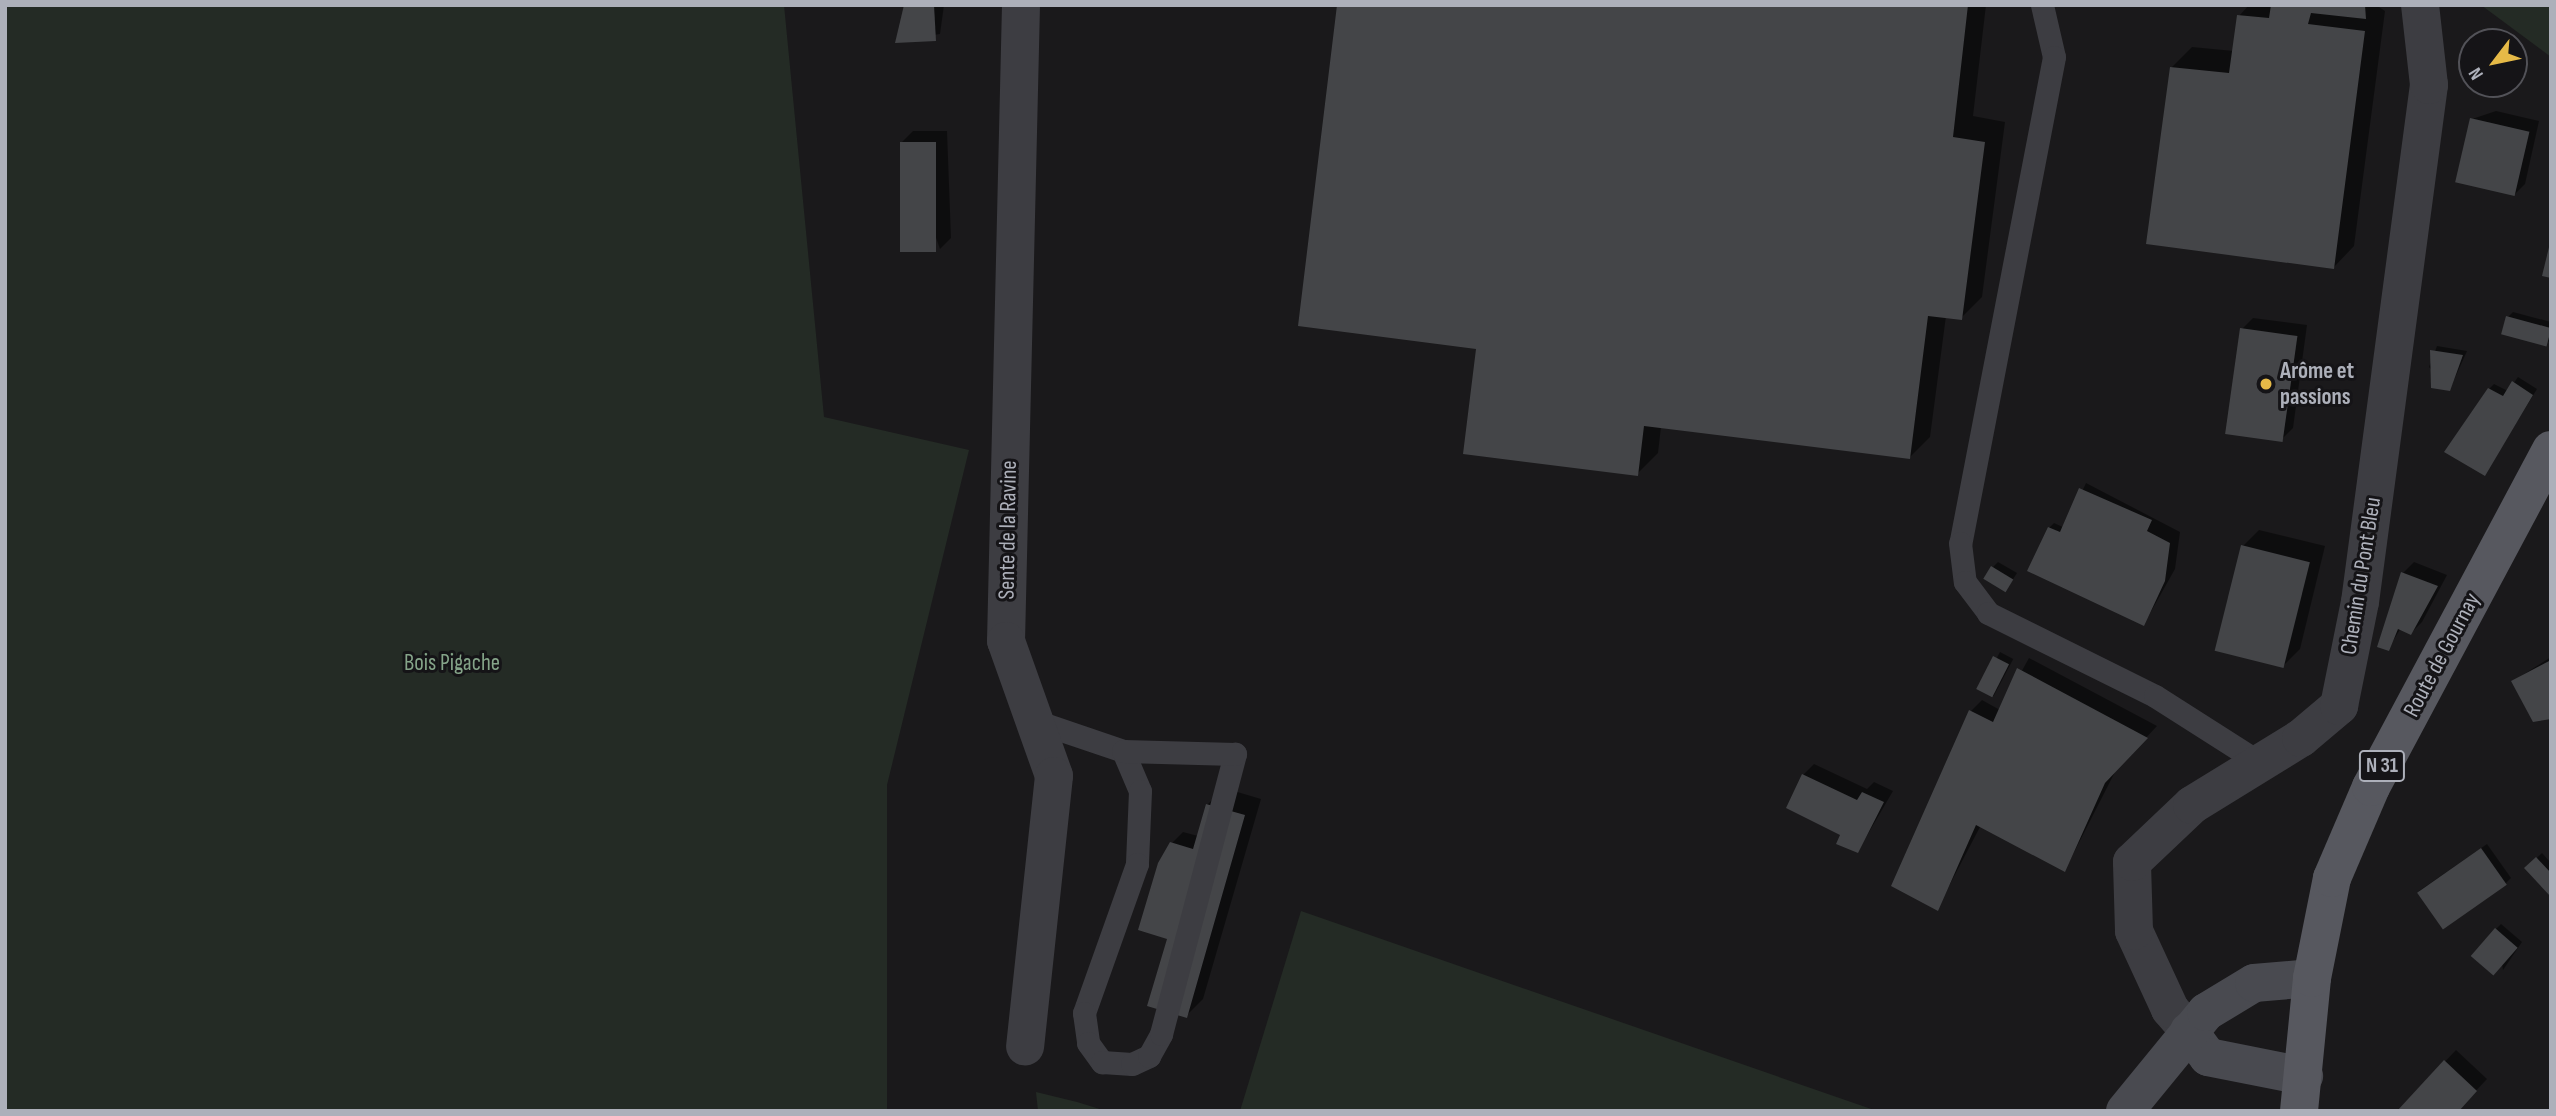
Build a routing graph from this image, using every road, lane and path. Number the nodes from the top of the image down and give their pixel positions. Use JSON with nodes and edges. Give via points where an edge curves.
{"nodes":[{"id":1,"x":1021,"y":5,"type":"edge"},
{"id":2,"x":2042,"y":5,"type":"edge"},
{"id":3,"x":2420,"y":5,"type":"edge"},
{"id":4,"x":2551,"y":450,"type":"edge"},
{"id":5,"x":1035,"y":722,"type":"junction"},
{"id":6,"x":1123,"y":751,"type":"junction"},
{"id":7,"x":2260,"y":763,"type":"junction"},
{"id":8,"x":2312,"y":978,"type":"junction"},
{"id":9,"x":2189,"y":1031,"type":"junction"},
{"id":10,"x":1025,"y":1046,"type":"dead end"},
{"id":11,"x":2302,"y":1093,"type":"edge"},
{"id":12,"x":2126,"y":1111,"type":"edge"}],
"edges":[{"from":1,"to":5,"type":"street","name":"Sente de la Ravine","via":[[1006,641]]},
{"from":2,"to":7,"type":"lane","via":[[2054,57],[1960,543],[1965,582],[1988,613],[2155,696]]},
{"from":3,"to":7,"type":"street","name":"Chemin du Pont Bleu","via":[[2429,85],[2360,602],[2339,706]]},
{"from":4,"to":8,"type":"main road","name":"Route de Gournay","number":"N 31","via":[[2371,787],[2332,878]]},
{"from":5,"to":6,"type":"lane"},
{"from":5,"to":10,"type":"street","name":"Sente de la Ravine","via":[[1054,776]]},
{"from":6,"to":6,"type":"lane","via":[[1140,791],[1137,864],[1084,1013],[1088,1043],[1102,1062],[1132,1064],[1149,1056],[1161,1034],[1235,754]]},
{"from":7,"to":9,"type":"street","name":"Chemin du Pont Bleu","via":[[2192,805],[2132,862],[2134,931],[2170,1009]]},
{"from":8,"to":9,"type":"main road","via":[[2254,983]]},
{"from":8,"to":11,"type":"main road","name":"Route de Gournay","number":"N 31"},
{"from":9,"to":11,"type":"main road","via":[[2208,1057]]},
{"from":9,"to":12,"type":"main road"}]}
